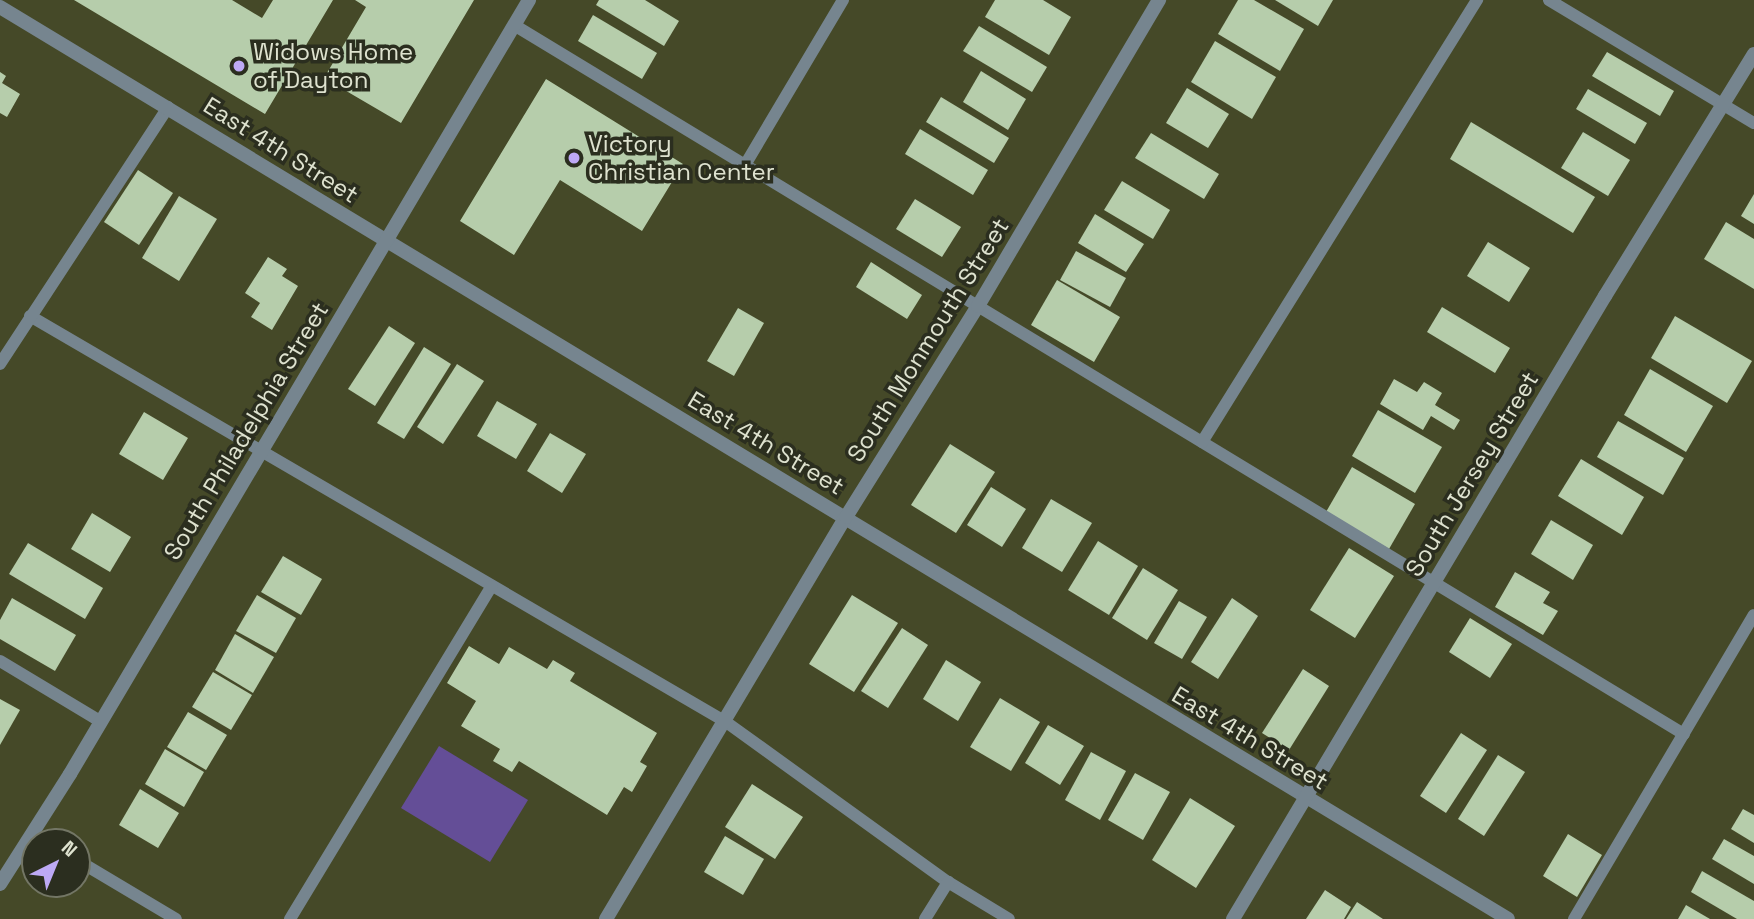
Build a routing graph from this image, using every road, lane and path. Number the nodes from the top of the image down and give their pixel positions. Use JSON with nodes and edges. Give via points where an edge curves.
{"nodes":[{"id":1,"x":529,"y":0,"type":"edge"},
{"id":2,"x":843,"y":0,"type":"edge"},
{"id":3,"x":1158,"y":0,"type":"edge"},
{"id":4,"x":1477,"y":0,"type":"edge"},
{"id":5,"x":1549,"y":0,"type":"edge"},
{"id":6,"x":0,"y":7,"type":"edge"},
{"id":7,"x":514,"y":25,"type":"junction"},
{"id":8,"x":1754,"y":54,"type":"edge"},
{"id":9,"x":1723,"y":105,"type":"junction"},
{"id":10,"x":168,"y":107,"type":"junction"},
{"id":11,"x":1754,"y":123,"type":"edge"},
{"id":12,"x":745,"y":165,"type":"junction"},
{"id":13,"x":384,"y":241,"type":"junction"},
{"id":14,"x":978,"y":306,"type":"junction"},
{"id":15,"x":30,"y":316,"type":"junction"},
{"id":16,"x":0,"y":363,"type":"edge"},
{"id":17,"x":1202,"y":442,"type":"junction"},
{"id":18,"x":259,"y":451,"type":"junction"},
{"id":19,"x":846,"y":517,"type":"junction"},
{"id":20,"x":1434,"y":583,"type":"junction"},
{"id":21,"x":492,"y":586,"type":"junction"},
{"id":22,"x":1754,"y":615,"type":"edge"},
{"id":23,"x":0,"y":661,"type":"edge"},
{"id":24,"x":100,"y":721,"type":"junction"},
{"id":25,"x":726,"y":722,"type":"junction"},
{"id":26,"x":1684,"y":734,"type":"junction"},
{"id":27,"x":1306,"y":799,"type":"junction"},
{"id":28,"x":36,"y":828,"type":"edge"},
{"id":29,"x":21,"y":851,"type":"edge"},
{"id":30,"x":91,"y":868,"type":"edge"},
{"id":31,"x":948,"y":882,"type":"junction"},
{"id":32,"x":0,"y":884,"type":"edge"},
{"id":33,"x":176,"y":919,"type":"edge"},
{"id":34,"x":290,"y":919,"type":"edge"},
{"id":35,"x":606,"y":919,"type":"edge"},
{"id":36,"x":925,"y":919,"type":"edge"},
{"id":37,"x":1009,"y":919,"type":"edge"},
{"id":38,"x":1233,"y":919,"type":"edge"},
{"id":39,"x":1508,"y":919,"type":"edge"},
{"id":40,"x":1574,"y":919,"type":"edge"}],
"edges":[{"from":1,"to":7,"type":"street","name":"South Philadelphia Street"},
{"from":2,"to":12,"type":"lane"},
{"from":3,"to":14,"type":"street","name":"South Monmouth Street"},
{"from":4,"to":17,"type":"lane"},
{"from":5,"to":9,"type":"lane"},
{"from":6,"to":10,"type":"street","name":"East 4th Street"},
{"from":7,"to":12,"type":"lane"},
{"from":7,"to":13,"type":"street","name":"South Philadelphia Street"},
{"from":8,"to":9,"type":"street","name":"South Jersey Street"},
{"from":9,"to":11,"type":"lane"},
{"from":9,"to":20,"type":"street","name":"South Jersey Street"},
{"from":10,"to":13,"type":"street","name":"East 4th Street"},
{"from":10,"to":15,"type":"lane"},
{"from":12,"to":14,"type":"lane"},
{"from":13,"to":18,"type":"street","name":"South Philadelphia Street"},
{"from":13,"to":19,"type":"street","name":"East 4th Street"},
{"from":14,"to":17,"type":"lane"},
{"from":14,"to":19,"type":"street","name":"South Monmouth Street"},
{"from":15,"to":16,"type":"lane"},
{"from":15,"to":18,"type":"lane"},
{"from":17,"to":20,"type":"lane"},
{"from":18,"to":21,"type":"lane"},
{"from":18,"to":24,"type":"street","name":"South Philadelphia Street"},
{"from":19,"to":25,"type":"street","name":"South Monmouth Street"},
{"from":19,"to":27,"type":"street","name":"East 4th Street"},
{"from":20,"to":26,"type":"lane"},
{"from":20,"to":27,"type":"street","name":"South Jersey Street"},
{"from":21,"to":25,"type":"lane"},
{"from":21,"to":34,"type":"lane"},
{"from":22,"to":26,"type":"lane"},
{"from":23,"to":24,"type":"lane"},
{"from":24,"to":28,"type":"street","name":"South Philadelphia Street"},
{"from":25,"to":31,"type":"lane"},
{"from":25,"to":35,"type":"street","name":"South Monmouth Street"},
{"from":26,"to":40,"type":"lane"},
{"from":27,"to":38,"type":"street","name":"South Jersey Street"},
{"from":27,"to":39,"type":"street","name":"East 4th Street"},
{"from":29,"to":32,"type":"street","name":"South Philadelphia Street"},
{"from":30,"to":33,"type":"lane"},
{"from":31,"to":36,"type":"lane"},
{"from":31,"to":37,"type":"lane"}]}
